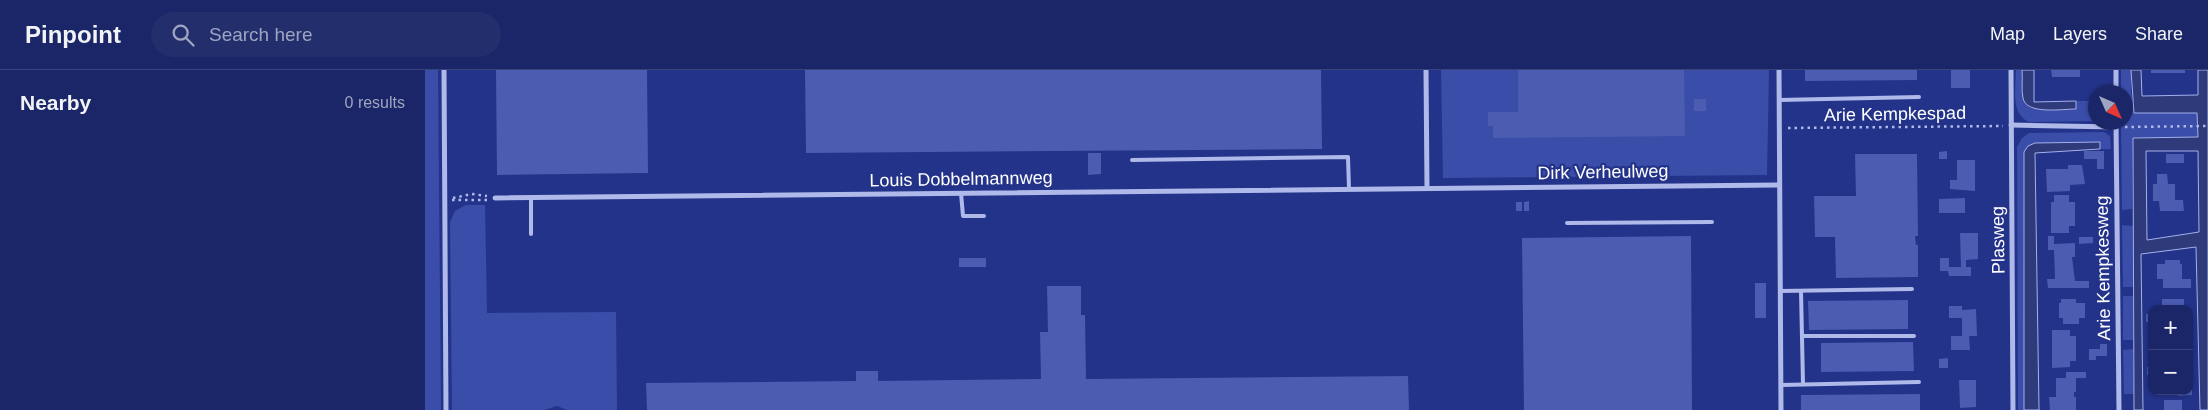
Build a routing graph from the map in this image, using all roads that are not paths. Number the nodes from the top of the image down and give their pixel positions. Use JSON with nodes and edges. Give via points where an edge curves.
{"nodes":[{"id":1,"x":444,"y":70,"type":"edge"},
{"id":2,"x":1426,"y":70,"type":"edge"},
{"id":3,"x":1779,"y":70,"type":"edge"},
{"id":4,"x":2011,"y":70,"type":"edge"},
{"id":5,"x":2116,"y":70,"type":"edge"},
{"id":6,"x":2116,"y":85,"type":"edge"},
{"id":7,"x":1919,"y":97,"type":"dead end"},
{"id":8,"x":1779,"y":100,"type":"junction"},
{"id":9,"x":2088,"y":125,"type":"edge"},
{"id":10,"x":2011,"y":126,"type":"junction"},
{"id":11,"x":2116,"y":130,"type":"edge"},
{"id":12,"x":1132,"y":160,"type":"dead end"},
{"id":13,"x":1779,"y":185,"type":"junction"},
{"id":14,"x":1427,"y":188,"type":"junction"},
{"id":15,"x":1349,"y":189,"type":"junction"},
{"id":16,"x":961,"y":193,"type":"junction"},
{"id":17,"x":495,"y":198,"type":"road end"},
{"id":18,"x":531,"y":198,"type":"junction"},
{"id":19,"x":984,"y":216,"type":"dead end"},
{"id":20,"x":1712,"y":222,"type":"dead end"},
{"id":21,"x":1567,"y":223,"type":"dead end"},
{"id":22,"x":531,"y":234,"type":"dead end"},
{"id":23,"x":1912,"y":289,"type":"dead end"},
{"id":24,"x":1780,"y":291,"type":"junction"},
{"id":25,"x":1801,"y":291,"type":"junction"},
{"id":26,"x":1802,"y":336,"type":"junction"},
{"id":27,"x":1915,"y":336,"type":"dead end"},
{"id":28,"x":1919,"y":382,"type":"dead end"},
{"id":29,"x":1803,"y":384,"type":"junction"},
{"id":30,"x":1781,"y":385,"type":"junction"},
{"id":31,"x":446,"y":410,"type":"edge"},
{"id":32,"x":1781,"y":410,"type":"edge"},
{"id":33,"x":2013,"y":410,"type":"edge"},
{"id":34,"x":2119,"y":410,"type":"edge"}],
"edges":[{"from":1,"to":31,"type":"street"},
{"from":2,"to":14,"type":"street"},
{"from":3,"to":8,"type":"street"},
{"from":4,"to":10,"type":"street","name":"Plasweg"},
{"from":5,"to":6,"type":"street"},
{"from":7,"to":8,"type":"lane"},
{"from":8,"to":13,"type":"street"},
{"from":9,"to":10,"type":"street"},
{"from":10,"to":33,"type":"street","name":"Plasweg"},
{"from":11,"to":34,"type":"street","name":"Arie Kempkesweg"},
{"from":12,"to":15,"type":"lane","via":[[1348,158]]},
{"from":13,"to":14,"type":"street","name":"Dirk Verheulweg"},
{"from":13,"to":24,"type":"street"},
{"from":14,"to":15,"type":"street","name":"Louis Dobbelmannweg"},
{"from":15,"to":16,"type":"street","name":"Louis Dobbelmannweg"},
{"from":16,"to":18,"type":"street","name":"Louis Dobbelmannweg"},
{"from":16,"to":19,"type":"lane","via":[[963,216]]},
{"from":17,"to":18,"type":"street","name":"Louis Dobbelmannweg"},
{"from":18,"to":22,"type":"lane"},
{"from":20,"to":21,"type":"lane"},
{"from":23,"to":25,"type":"lane"},
{"from":24,"to":25,"type":"lane"},
{"from":24,"to":30,"type":"street"},
{"from":25,"to":26,"type":"lane"},
{"from":26,"to":27,"type":"lane"},
{"from":26,"to":29,"type":"lane"},
{"from":28,"to":29,"type":"lane"},
{"from":29,"to":30,"type":"lane"},
{"from":30,"to":32,"type":"street"}]}
